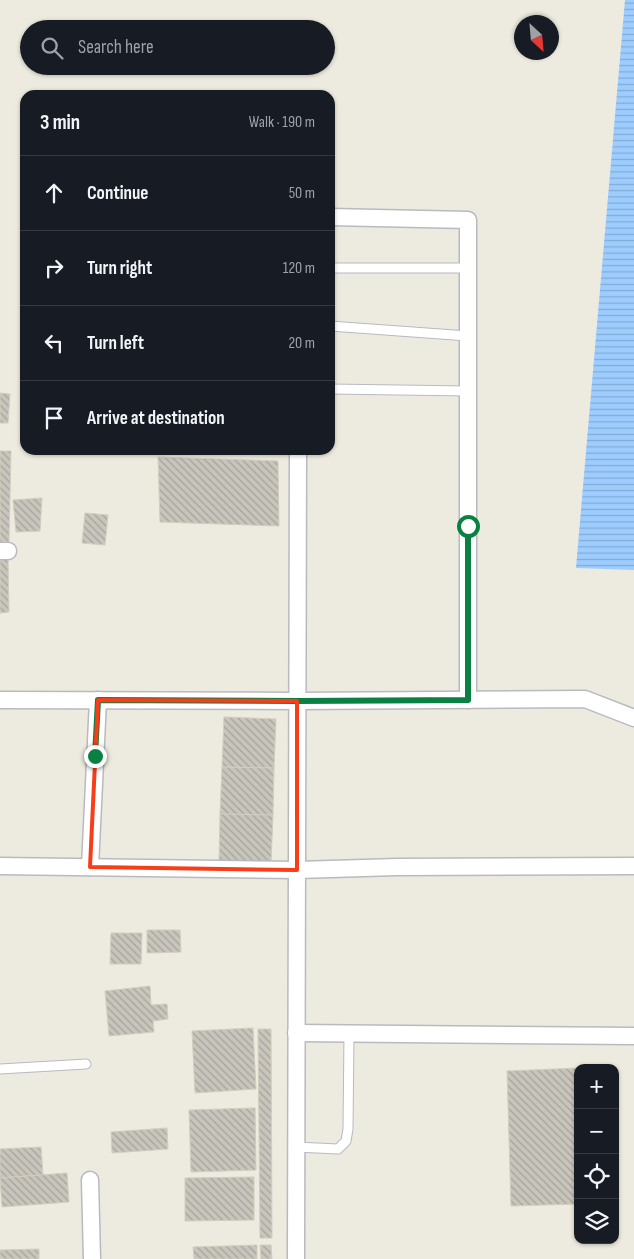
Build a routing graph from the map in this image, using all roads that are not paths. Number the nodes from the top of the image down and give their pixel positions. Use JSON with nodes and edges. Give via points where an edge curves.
{"nodes":[{"id":1,"x":335,"y":217,"type":"edge"},
{"id":2,"x":335,"y":268,"type":"edge"},
{"id":3,"x":468,"y":268,"type":"junction"},
{"id":4,"x":335,"y":326,"type":"edge"},
{"id":5,"x":468,"y":336,"type":"junction"},
{"id":6,"x":335,"y":389,"type":"edge"},
{"id":7,"x":468,"y":391,"type":"junction"},
{"id":8,"x":298,"y":455,"type":"edge"},
{"id":9,"x":0,"y":700,"type":"edge"},
{"id":10,"x":98,"y":700,"type":"junction"},
{"id":11,"x":468,"y":700,"type":"junction"},
{"id":12,"x":297,"y":701,"type":"junction"},
{"id":13,"x":634,"y":718,"type":"edge"},
{"id":14,"x":0,"y":866,"type":"edge"},
{"id":15,"x":634,"y":866,"type":"edge"},
{"id":16,"x":90,"y":867,"type":"junction"},
{"id":17,"x":297,"y":870,"type":"junction"},
{"id":18,"x":296,"y":1033,"type":"junction"},
{"id":19,"x":349,"y":1034,"type":"junction"},
{"id":20,"x":634,"y":1036,"type":"edge"},
{"id":21,"x":86,"y":1064,"type":"dead end"},
{"id":22,"x":0,"y":1069,"type":"edge"},
{"id":23,"x":296,"y":1147,"type":"junction"},
{"id":24,"x":90,"y":1180,"type":"dead end"},
{"id":25,"x":92,"y":1259,"type":"edge"},
{"id":26,"x":296,"y":1259,"type":"edge"}],
"edges":[{"from":1,"to":3,"type":"street","via":[[468,220]]},
{"from":2,"to":3,"type":"lane"},
{"from":3,"to":5,"type":"street"},
{"from":4,"to":5,"type":"lane"},
{"from":5,"to":7,"type":"street"},
{"from":6,"to":7,"type":"lane"},
{"from":7,"to":11,"type":"street"},
{"from":8,"to":12,"type":"street"},
{"from":9,"to":10,"type":"street"},
{"from":10,"to":12,"type":"street"},
{"from":10,"to":16,"type":"street"},
{"from":11,"to":12,"type":"street"},
{"from":11,"to":13,"type":"street","via":[[586,698]]},
{"from":12,"to":17,"type":"street"},
{"from":14,"to":16,"type":"street"},
{"from":15,"to":17,"type":"street","via":[[397,866]]},
{"from":16,"to":17,"type":"street"},
{"from":17,"to":18,"type":"street"},
{"from":18,"to":19,"type":"street"},
{"from":18,"to":23,"type":"street"},
{"from":19,"to":20,"type":"street"},
{"from":19,"to":23,"type":"lane","via":[[346,1141],[338,1149]]},
{"from":21,"to":22,"type":"lane"},
{"from":23,"to":26,"type":"street"},
{"from":24,"to":25,"type":"street"}]}
